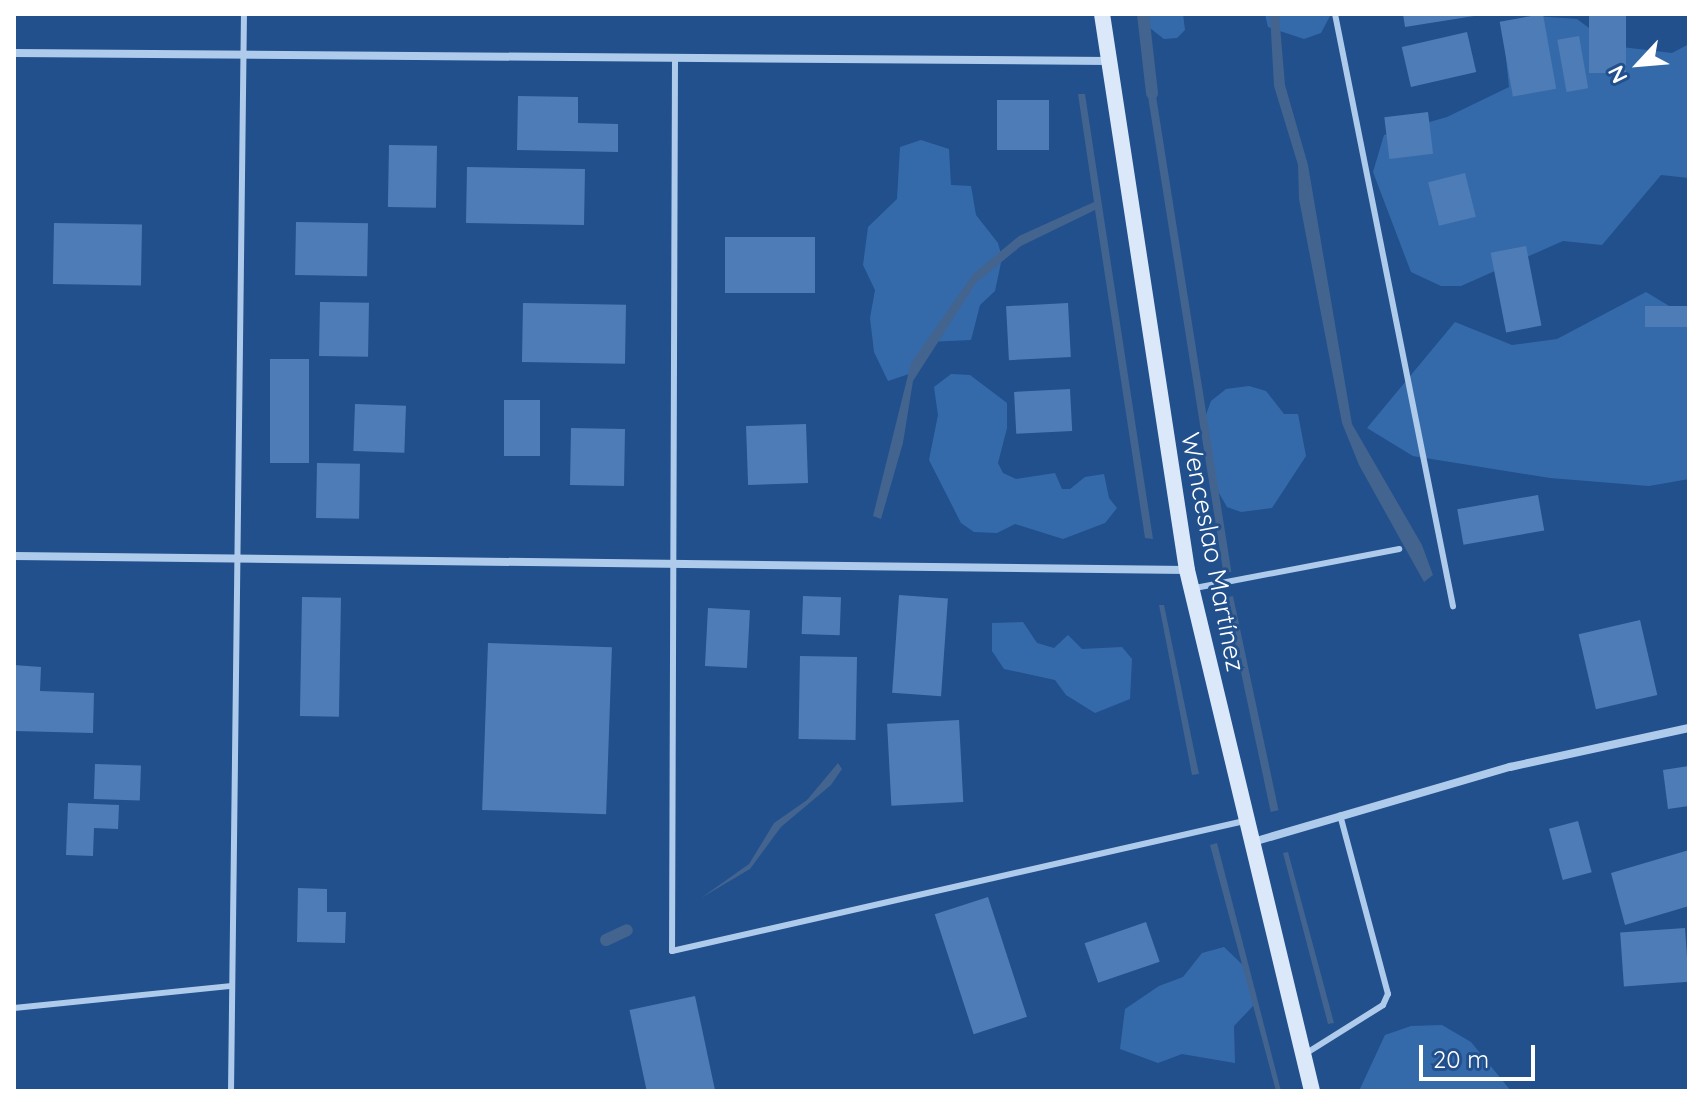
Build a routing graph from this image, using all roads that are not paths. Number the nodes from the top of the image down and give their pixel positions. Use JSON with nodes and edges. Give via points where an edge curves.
{"nodes":[{"id":1,"x":244,"y":14,"type":"edge"},
{"id":2,"x":1102,"y":14,"type":"edge"},
{"id":3,"x":1335,"y":14,"type":"edge"},
{"id":4,"x":14,"y":53,"type":"edge"},
{"id":5,"x":243,"y":55,"type":"junction"},
{"id":6,"x":675,"y":58,"type":"junction"},
{"id":7,"x":1109,"y":61,"type":"junction"},
{"id":8,"x":1399,"y":549,"type":"dead end"},
{"id":9,"x":14,"y":556,"type":"edge"},
{"id":10,"x":237,"y":559,"type":"junction"},
{"id":11,"x":675,"y":564,"type":"junction"},
{"id":12,"x":1187,"y":570,"type":"junction"},
{"id":13,"x":1191,"y":588,"type":"junction"},
{"id":14,"x":1453,"y":606,"type":"dead end"},
{"id":15,"x":1689,"y":728,"type":"edge"},
{"id":16,"x":1340,"y":813,"type":"junction"},
{"id":17,"x":1244,"y":821,"type":"junction"},
{"id":18,"x":1249,"y":843,"type":"junction"},
{"id":19,"x":232,"y":986,"type":"junction"},
{"id":20,"x":14,"y":1008,"type":"edge"},
{"id":21,"x":1302,"y":1056,"type":"junction"},
{"id":22,"x":231,"y":1091,"type":"edge"},
{"id":23,"x":1312,"y":1091,"type":"edge"}],
"edges":[{"from":1,"to":5,"type":"lane"},
{"from":2,"to":7,"type":"main road","name":"Wenceslao Martínez"},
{"from":3,"to":14,"type":"lane"},
{"from":4,"to":5,"type":"street"},
{"from":5,"to":6,"type":"street"},
{"from":5,"to":10,"type":"lane"},
{"from":6,"to":7,"type":"street"},
{"from":6,"to":11,"type":"lane"},
{"from":7,"to":12,"type":"main road","name":"Wenceslao Martínez"},
{"from":8,"to":13,"type":"lane"},
{"from":9,"to":10,"type":"street"},
{"from":10,"to":11,"type":"street"},
{"from":10,"to":19,"type":"lane"},
{"from":11,"to":12,"type":"street"},
{"from":11,"to":17,"type":"lane","via":[[672,951]]},
{"from":12,"to":13,"type":"main road","name":"Wenceslao Martínez"},
{"from":13,"to":17,"type":"main road","name":"Wenceslao Martínez"},
{"from":15,"to":16,"type":"street","via":[[1544,759]]},
{"from":16,"to":18,"type":"street"},
{"from":16,"to":21,"type":"lane","via":[[1388,994],[1383,1005]]},
{"from":17,"to":18,"type":"main road","name":"Wenceslao Martínez"},
{"from":18,"to":21,"type":"main road","name":"Wenceslao Martínez"},
{"from":19,"to":20,"type":"lane"},
{"from":19,"to":22,"type":"lane"},
{"from":21,"to":23,"type":"main road","name":"Wenceslao Martínez"}]}
